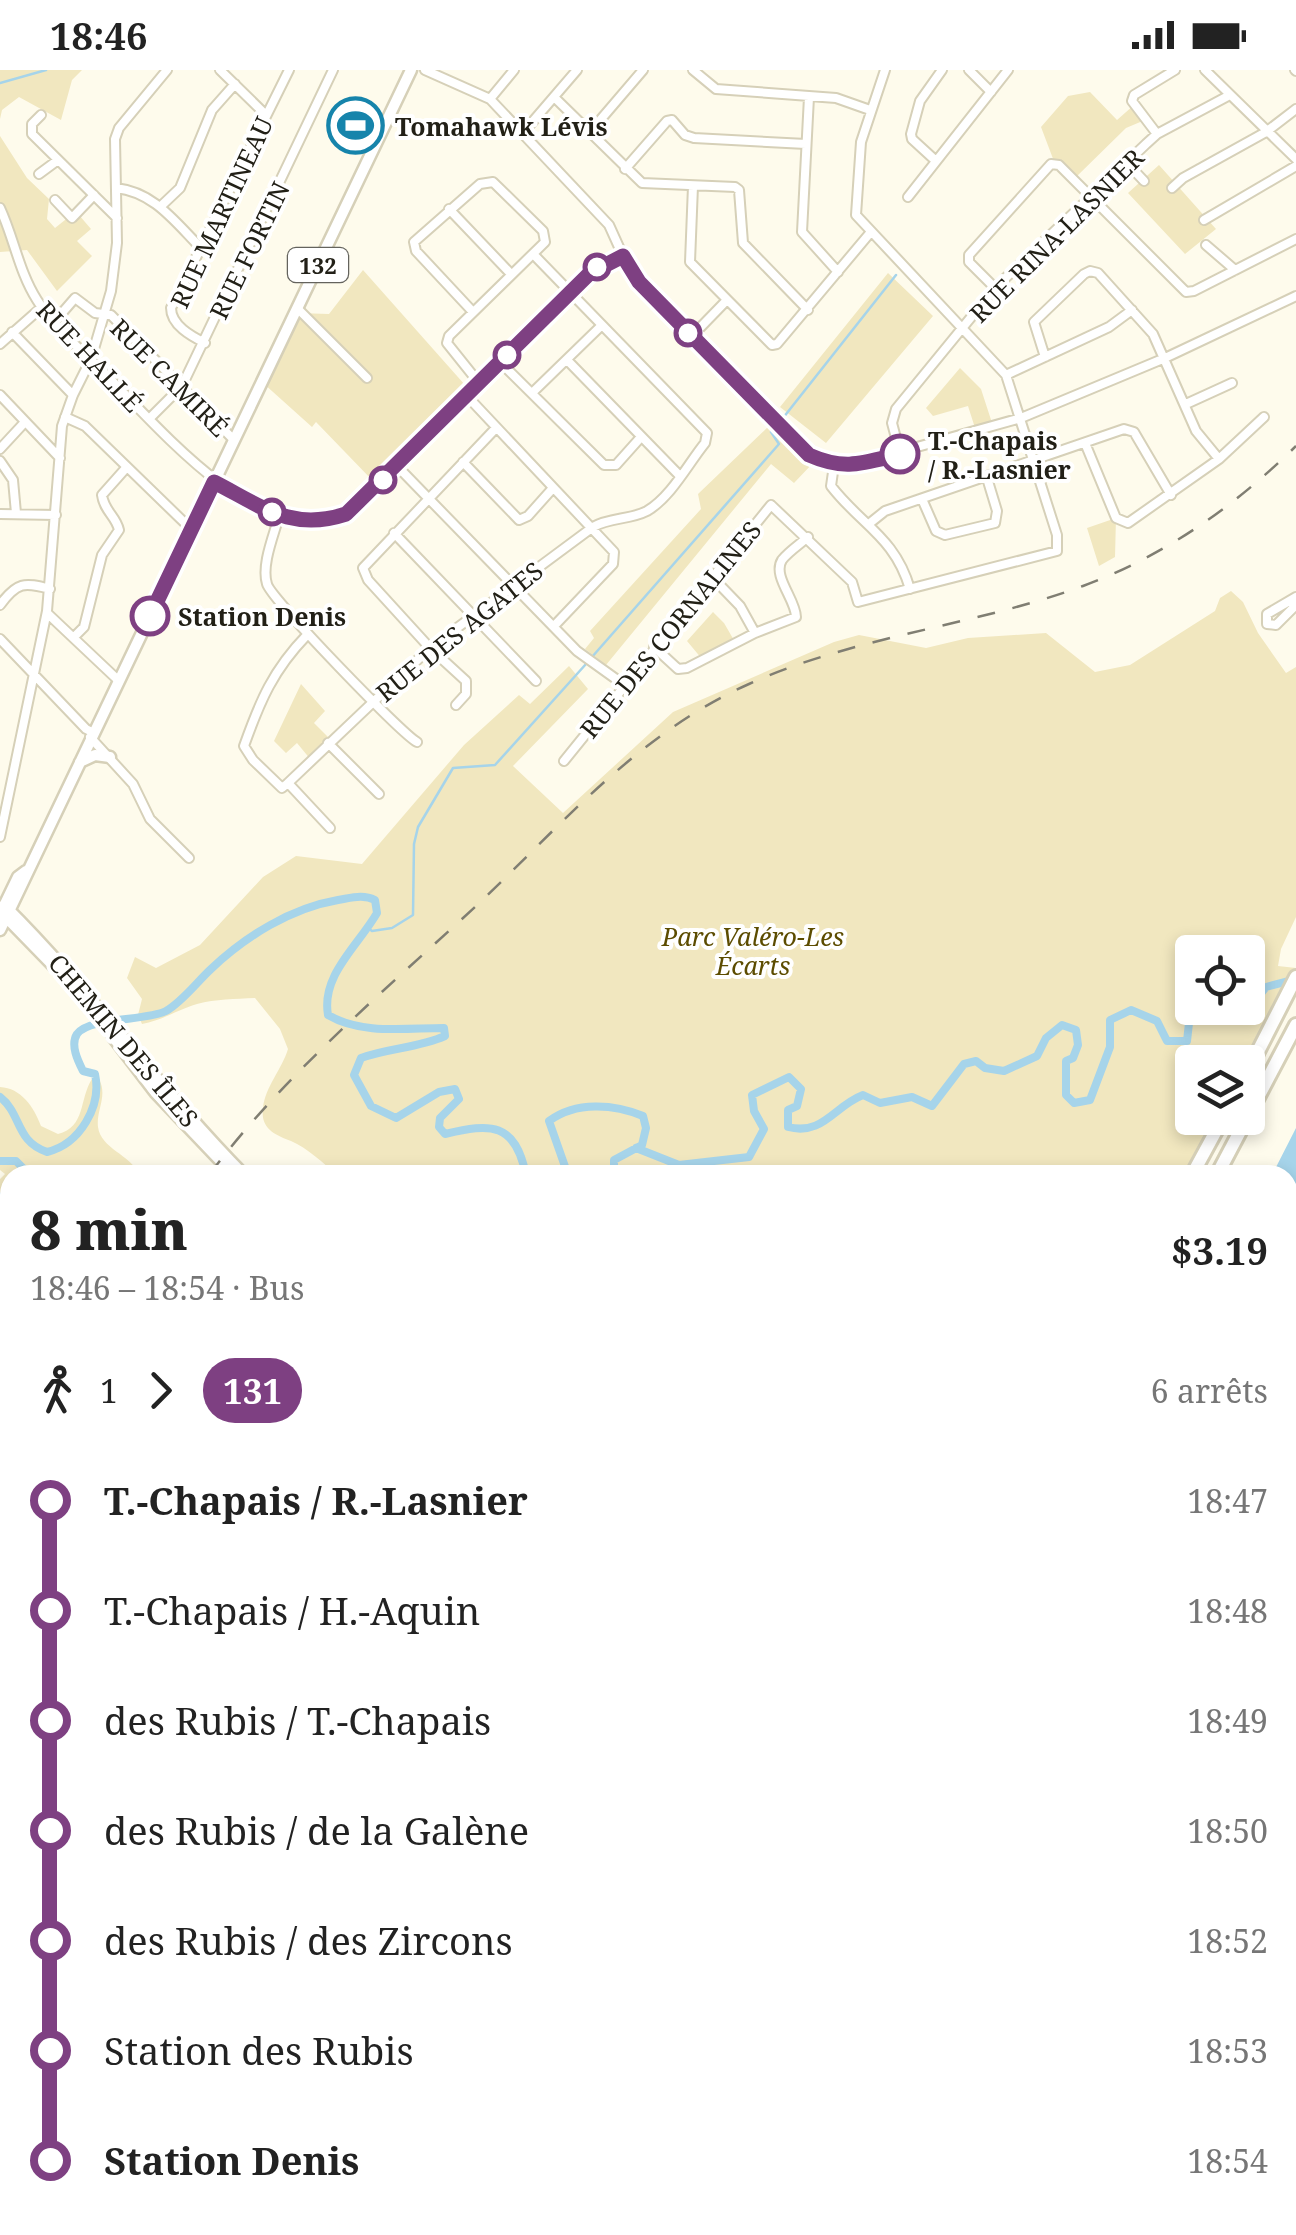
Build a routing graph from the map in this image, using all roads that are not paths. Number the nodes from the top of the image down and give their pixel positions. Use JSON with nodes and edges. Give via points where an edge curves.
{"nodes":[{"id":1,"x":167,"y":70,"type":"edge"},
{"id":2,"x":220,"y":70,"type":"edge"},
{"id":3,"x":289,"y":70,"type":"edge"},
{"id":4,"x":333,"y":70,"type":"edge"},
{"id":5,"x":411,"y":70,"type":"edge"},
{"id":6,"x":424,"y":70,"type":"edge"},
{"id":7,"x":514,"y":70,"type":"edge"},
{"id":8,"x":577,"y":70,"type":"edge"},
{"id":9,"x":644,"y":70,"type":"edge"},
{"id":10,"x":693,"y":70,"type":"edge"},
{"id":11,"x":884,"y":70,"type":"edge"},
{"id":12,"x":942,"y":70,"type":"edge"},
{"id":13,"x":969,"y":70,"type":"edge"},
{"id":14,"x":1008,"y":70,"type":"edge"},
{"id":15,"x":1175,"y":70,"type":"edge"},
{"id":16,"x":1205,"y":70,"type":"edge"},
{"id":17,"x":235,"y":84,"type":"junction"},
{"id":18,"x":992,"y":92,"type":"junction"},
{"id":19,"x":809,"y":96,"type":"junction"},
{"id":20,"x":1228,"y":96,"type":"junction"},
{"id":21,"x":554,"y":97,"type":"junction"},
{"id":22,"x":490,"y":99,"type":"junction"},
{"id":23,"x":870,"y":110,"type":"junction"},
{"id":24,"x":1296,"y":110,"type":"edge"},
{"id":25,"x":41,"y":115,"type":"dead end"},
{"id":26,"x":266,"y":115,"type":"junction"},
{"id":27,"x":590,"y":132,"type":"junction"},
{"id":28,"x":1266,"y":132,"type":"junction"},
{"id":29,"x":522,"y":134,"type":"junction"},
{"id":30,"x":1157,"y":134,"type":"junction"},
{"id":31,"x":806,"y":144,"type":"junction"},
{"id":32,"x":58,"y":160,"type":"junction"},
{"id":33,"x":936,"y":161,"type":"junction"},
{"id":34,"x":1127,"y":163,"type":"junction"},
{"id":35,"x":1296,"y":163,"type":"edge"},
{"id":36,"x":625,"y":168,"type":"junction"},
{"id":37,"x":39,"y":174,"type":"dead end"},
{"id":38,"x":1144,"y":181,"type":"dead end"},
{"id":39,"x":693,"y":186,"type":"junction"},
{"id":40,"x":116,"y":188,"type":"junction"},
{"id":41,"x":1172,"y":188,"type":"dead end"},
{"id":42,"x":94,"y":195,"type":"junction"},
{"id":43,"x":908,"y":197,"type":"dead end"},
{"id":44,"x":1091,"y":197,"type":"junction"},
{"id":45,"x":55,"y":200,"type":"dead end"},
{"id":46,"x":160,"y":207,"type":"junction"},
{"id":47,"x":0,"y":208,"type":"edge"},
{"id":48,"x":449,"y":209,"type":"junction"},
{"id":49,"x":117,"y":218,"type":"junction"},
{"id":50,"x":1204,"y":220,"type":"dead end"},
{"id":51,"x":870,"y":232,"type":"junction"},
{"id":52,"x":1296,"y":239,"type":"edge"},
{"id":53,"x":1206,"y":244,"type":"dead end"},
{"id":54,"x":201,"y":248,"type":"junction"},
{"id":55,"x":534,"y":255,"type":"junction"},
{"id":56,"x":623,"y":256,"type":"junction"},
{"id":57,"x":1235,"y":270,"type":"junction"},
{"id":58,"x":838,"y":272,"type":"junction"},
{"id":59,"x":511,"y":274,"type":"junction"},
{"id":60,"x":995,"y":288,"type":"junction"},
{"id":61,"x":569,"y":293,"type":"junction"},
{"id":62,"x":1296,"y":296,"type":"edge"},
{"id":63,"x":726,"y":300,"type":"junction"},
{"id":64,"x":42,"y":307,"type":"junction"},
{"id":65,"x":297,"y":308,"type":"junction"},
{"id":66,"x":808,"y":310,"type":"junction"},
{"id":67,"x":1132,"y":310,"type":"junction"},
{"id":68,"x":473,"y":312,"type":"junction"},
{"id":69,"x":107,"y":314,"type":"junction"},
{"id":70,"x":55,"y":321,"type":"junction"},
{"id":71,"x":601,"y":326,"type":"junction"},
{"id":72,"x":964,"y":327,"type":"junction"},
{"id":73,"x":12,"y":332,"type":"junction"},
{"id":74,"x":692,"y":336,"type":"junction"},
{"id":75,"x":204,"y":343,"type":"junction"},
{"id":76,"x":0,"y":344,"type":"edge"},
{"id":77,"x":1045,"y":357,"type":"junction"},
{"id":78,"x":1165,"y":358,"type":"junction"},
{"id":79,"x":91,"y":359,"type":"junction"},
{"id":80,"x":568,"y":360,"type":"junction"},
{"id":81,"x":500,"y":362,"type":"junction"},
{"id":82,"x":1006,"y":375,"type":"junction"},
{"id":83,"x":367,"y":378,"type":"dead end"},
{"id":84,"x":479,"y":383,"type":"junction"},
{"id":85,"x":1232,"y":383,"type":"dead end"},
{"id":86,"x":182,"y":386,"type":"junction"},
{"id":87,"x":532,"y":393,"type":"junction"},
{"id":88,"x":0,"y":395,"type":"edge"},
{"id":89,"x":73,"y":395,"type":"junction"},
{"id":90,"x":466,"y":396,"type":"junction"},
{"id":91,"x":1186,"y":404,"type":"junction"},
{"id":92,"x":1264,"y":417,"type":"dead end"},
{"id":93,"x":65,"y":418,"type":"junction"},
{"id":94,"x":1021,"y":418,"type":"junction"},
{"id":95,"x":149,"y":419,"type":"junction"},
{"id":96,"x":26,"y":422,"type":"junction"},
{"id":97,"x":496,"y":428,"type":"junction"},
{"id":98,"x":641,"y":437,"type":"junction"},
{"id":99,"x":234,"y":440,"type":"junction"},
{"id":100,"x":1085,"y":444,"type":"junction"},
{"id":101,"x":0,"y":449,"type":"edge"},
{"id":102,"x":900,"y":454,"type":"junction"},
{"id":103,"x":60,"y":458,"type":"junction"},
{"id":104,"x":1219,"y":459,"type":"junction"},
{"id":105,"x":0,"y":461,"type":"edge"},
{"id":106,"x":462,"y":462,"type":"junction"},
{"id":107,"x":1034,"y":462,"type":"junction"},
{"id":108,"x":834,"y":465,"type":"junction"},
{"id":109,"x":397,"y":466,"type":"junction"},
{"id":110,"x":126,"y":468,"type":"junction"},
{"id":111,"x":679,"y":475,"type":"junction"},
{"id":112,"x":987,"y":478,"type":"junction"},
{"id":113,"x":214,"y":482,"type":"junction"},
{"id":114,"x":553,"y":488,"type":"junction"},
{"id":115,"x":1171,"y":495,"type":"junction"},
{"id":116,"x":429,"y":497,"type":"junction"},
{"id":117,"x":922,"y":499,"type":"junction"},
{"id":118,"x":16,"y":513,"type":"junction"},
{"id":119,"x":0,"y":514,"type":"edge"},
{"id":120,"x":56,"y":515,"type":"junction"},
{"id":121,"x":279,"y":516,"type":"junction"},
{"id":122,"x":870,"y":524,"type":"junction"},
{"id":123,"x":592,"y":527,"type":"junction"},
{"id":124,"x":191,"y":529,"type":"junction"},
{"id":125,"x":394,"y":533,"type":"junction"},
{"id":126,"x":808,"y":537,"type":"junction"},
{"id":127,"x":712,"y":576,"type":"junction"},
{"id":128,"x":514,"y":584,"type":"junction"},
{"id":129,"x":50,"y":589,"type":"junction"},
{"id":130,"x":910,"y":589,"type":"junction"},
{"id":131,"x":1296,"y":597,"type":"edge"},
{"id":132,"x":0,"y":605,"type":"edge"},
{"id":133,"x":1296,"y":605,"type":"edge"},
{"id":134,"x":46,"y":613,"type":"junction"},
{"id":135,"x":474,"y":613,"type":"junction"},
{"id":136,"x":554,"y":626,"type":"junction"},
{"id":137,"x":754,"y":633,"type":"junction"},
{"id":138,"x":307,"y":636,"type":"junction"},
{"id":139,"x":74,"y":637,"type":"junction"},
{"id":140,"x":0,"y":639,"type":"edge"},
{"id":141,"x":430,"y":648,"type":"junction"},
{"id":142,"x":654,"y":648,"type":"junction"},
{"id":143,"x":34,"y":673,"type":"junction"},
{"id":144,"x":536,"y":680,"type":"dead end"},
{"id":145,"x":119,"y":681,"type":"junction"},
{"id":146,"x":623,"y":684,"type":"junction"},
{"id":147,"x":373,"y":699,"type":"junction"},
{"id":148,"x":456,"y":705,"type":"dead end"},
{"id":149,"x":91,"y":734,"type":"junction"},
{"id":150,"x":417,"y":742,"type":"dead end"},
{"id":151,"x":328,"y":743,"type":"junction"},
{"id":152,"x":110,"y":757,"type":"junction"},
{"id":153,"x":564,"y":761,"type":"dead end"},
{"id":154,"x":79,"y":762,"type":"junction"},
{"id":155,"x":288,"y":783,"type":"junction"},
{"id":156,"x":379,"y":794,"type":"dead end"},
{"id":157,"x":330,"y":828,"type":"dead end"},
{"id":158,"x":0,"y":834,"type":"edge"},
{"id":159,"x":189,"y":858,"type":"dead end"},
{"id":160,"x":3,"y":910,"type":"edge"},
{"id":161,"x":0,"y":930,"type":"edge"},
{"id":162,"x":1296,"y":977,"type":"edge"},
{"id":163,"x":1296,"y":1026,"type":"edge"},
{"id":164,"x":114,"y":1032,"type":"junction"},
{"id":165,"x":1261,"y":1045,"type":"edge"},
{"id":166,"x":1213,"y":1135,"type":"edge"},
{"id":167,"x":224,"y":1165,"type":"edge"},
{"id":168,"x":234,"y":1165,"type":"edge"},
{"id":169,"x":1197,"y":1165,"type":"edge"},
{"id":170,"x":1223,"y":1165,"type":"edge"}],
"edges":[{"from":1,"to":40,"type":"street","via":[[119,128]]},
{"from":2,"to":17,"type":"street"},
{"from":3,"to":26,"type":"street","name":"RUE MARTINEAU"},
{"from":4,"to":75,"type":"street","name":"RUE FORTIN"},
{"from":5,"to":65,"type":"main road","number":"132"},
{"from":6,"to":22,"type":"street"},
{"from":7,"to":22,"type":"street"},
{"from":8,"to":21,"type":"street"},
{"from":9,"to":27,"type":"street"},
{"from":10,"to":19,"type":"street","via":[[716,89]]},
{"from":11,"to":23,"type":"street"},
{"from":12,"to":33,"type":"street","via":[[920,102],[911,134]]},
{"from":13,"to":18,"type":"street"},
{"from":14,"to":18,"type":"street"},
{"from":15,"to":30,"type":"street","via":[[1132,100]]},
{"from":16,"to":20,"type":"street"},
{"from":17,"to":26,"type":"street"},
{"from":17,"to":46,"type":"street","via":[[212,110],[180,188]]},
{"from":18,"to":33,"type":"street"},
{"from":19,"to":23,"type":"street"},
{"from":19,"to":31,"type":"street"},
{"from":20,"to":28,"type":"street"},
{"from":20,"to":30,"type":"street","name":"RUE RINA-LASNIER"},
{"from":21,"to":27,"type":"street"},
{"from":21,"to":29,"type":"street"},
{"from":22,"to":29,"type":"street"},
{"from":23,"to":51,"type":"street","via":[[860,142],[856,215]]},
{"from":24,"to":28,"type":"street"},
{"from":25,"to":32,"type":"street","via":[[32,134]]},
{"from":26,"to":54,"type":"street","name":"RUE MARTINEAU"},
{"from":27,"to":36,"type":"street"},
{"from":28,"to":35,"type":"street"},
{"from":28,"to":41,"type":"street"},
{"from":29,"to":56,"type":"street","via":[[609,225]]},
{"from":30,"to":34,"type":"street","name":"RUE RINA-LASNIER"},
{"from":31,"to":36,"type":"street","via":[[694,138],[667,120]]},
{"from":31,"to":58,"type":"street","via":[[802,232]]},
{"from":32,"to":37,"type":"street"},
{"from":32,"to":42,"type":"street"},
{"from":33,"to":43,"type":"street"},
{"from":34,"to":38,"type":"street"},
{"from":34,"to":44,"type":"street","name":"RUE RINA-LASNIER"},
{"from":35,"to":50,"type":"street"},
{"from":36,"to":39,"type":"street","via":[[642,184]]},
{"from":39,"to":63,"type":"street","via":[[690,262]]},
{"from":39,"to":66,"type":"street","via":[[739,190],[742,243]]},
{"from":40,"to":46,"type":"street","via":[[138,191]]},
{"from":40,"to":49,"type":"street"},
{"from":42,"to":45,"type":"street","via":[[72,218]]},
{"from":42,"to":49,"type":"street"},
{"from":44,"to":57,"type":"street","via":[[1186,292]]},
{"from":44,"to":60,"type":"street","name":"RUE RINA-LASNIER"},
{"from":44,"to":60,"type":"street","via":[[1059,166],[1048,166],[968,255]]},
{"from":46,"to":54,"type":"street"},
{"from":47,"to":64,"type":"street","name":"RUE HALLÉ"},
{"from":48,"to":55,"type":"street","via":[[480,184],[493,182],[543,231],[545,242]]},
{"from":48,"to":59,"type":"street"},
{"from":48,"to":68,"type":"street","via":[[414,246]]},
{"from":49,"to":69,"type":"street"},
{"from":51,"to":58,"type":"street"},
{"from":51,"to":72,"type":"street"},
{"from":52,"to":57,"type":"street"},
{"from":53,"to":57,"type":"street"},
{"from":54,"to":75,"type":"street","name":"RUE MARTINEAU","via":[[170,314]]},
{"from":55,"to":59,"type":"street"},
{"from":55,"to":61,"type":"street"},
{"from":56,"to":61,"type":"street","via":[[600,265]]},
{"from":56,"to":74,"type":"street"},
{"from":58,"to":66,"type":"street"},
{"from":59,"to":68,"type":"street"},
{"from":60,"to":72,"type":"street","name":"RUE RINA-LASNIER"},
{"from":61,"to":71,"type":"street"},
{"from":61,"to":81,"type":"street"},
{"from":62,"to":78,"type":"street"},
{"from":63,"to":66,"type":"street","via":[[772,344]]},
{"from":63,"to":74,"type":"street"},
{"from":64,"to":70,"type":"street","name":"RUE HALLÉ"},
{"from":64,"to":73,"type":"street"},
{"from":65,"to":83,"type":"street"},
{"from":65,"to":99,"type":"main road","number":"132"},
{"from":67,"to":77,"type":"street"},
{"from":67,"to":77,"type":"street","via":[[1098,273],[1084,274],[1034,322]]},
{"from":67,"to":78,"type":"street"},
{"from":68,"to":84,"type":"street","via":[[447,343]]},
{"from":69,"to":70,"type":"street","via":[[75,298]]},
{"from":69,"to":79,"type":"street"},
{"from":69,"to":86,"type":"street","name":"RUE CAMIRÉ"},
{"from":70,"to":79,"type":"street","name":"RUE HALLÉ"},
{"from":71,"to":80,"type":"street"},
{"from":71,"to":111,"type":"street","name":"RUE DES AGATES","via":[[707,433],[706,444]]},
{"from":72,"to":82,"type":"street"},
{"from":72,"to":102,"type":"street","name":"RUE RINA-LASNIER","via":[[896,409],[892,424]]},
{"from":73,"to":76,"type":"street"},
{"from":73,"to":89,"type":"street"},
{"from":74,"to":108,"type":"street","via":[[809,455]]},
{"from":75,"to":86,"type":"street","name":"RUE FORTIN"},
{"from":77,"to":82,"type":"street"},
{"from":78,"to":91,"type":"street"},
{"from":78,"to":94,"type":"street"},
{"from":79,"to":89,"type":"street"},
{"from":79,"to":95,"type":"street","name":"RUE HALLÉ"},
{"from":80,"to":87,"type":"street"},
{"from":80,"to":98,"type":"street"},
{"from":81,"to":84,"type":"street"},
{"from":81,"to":87,"type":"street"},
{"from":82,"to":94,"type":"street"},
{"from":84,"to":90,"type":"street"},
{"from":85,"to":91,"type":"street"},
{"from":86,"to":95,"type":"street","name":"RUE FORTIN"},
{"from":86,"to":99,"type":"street","name":"RUE CAMIRÉ"},
{"from":87,"to":98,"type":"street","via":[[604,465],[616,464]]},
{"from":88,"to":96,"type":"street"},
{"from":89,"to":93,"type":"street"},
{"from":90,"to":97,"type":"street"},
{"from":90,"to":109,"type":"street"},
{"from":91,"to":104,"type":"street","via":[[1196,431]]},
{"from":92,"to":104,"type":"street"},
{"from":93,"to":103,"type":"street"},
{"from":93,"to":110,"type":"street","via":[[85,426]]},
{"from":94,"to":102,"type":"street"},
{"from":94,"to":107,"type":"street"},
{"from":95,"to":113,"type":"street","name":"RUE HALLÉ"},
{"from":96,"to":101,"type":"street"},
{"from":96,"to":103,"type":"street"},
{"from":97,"to":106,"type":"street"},
{"from":97,"to":114,"type":"street"},
{"from":98,"to":111,"type":"street"},
{"from":99,"to":113,"type":"main road","number":"132"},
{"from":100,"to":107,"type":"street"},
{"from":100,"to":115,"type":"street","via":[[1124,429],[1134,432]]},
{"from":100,"to":115,"type":"street","via":[[1118,522],[1128,524]]},
{"from":102,"to":108,"type":"street"},
{"from":103,"to":120,"type":"street"},
{"from":104,"to":115,"type":"street"},
{"from":105,"to":118,"type":"street","via":[[13,480]]},
{"from":106,"to":114,"type":"street","via":[[520,520]]},
{"from":106,"to":116,"type":"street"},
{"from":107,"to":112,"type":"street"},
{"from":107,"to":130,"type":"street","name":"RUE DES CORNALINES","via":[[1056,551]]},
{"from":108,"to":122,"type":"street","via":[[831,486]]},
{"from":109,"to":116,"type":"street"},
{"from":109,"to":121,"type":"street","via":[[346,514],[304,522]]},
{"from":110,"to":124,"type":"street"},
{"from":110,"to":139,"type":"street","via":[[102,496],[120,530],[102,555],[84,627]]},
{"from":111,"to":123,"type":"street","name":"RUE DES AGATES","via":[[645,512]]},
{"from":112,"to":117,"type":"street"},
{"from":112,"to":117,"type":"street","via":[[995,522],[945,535],[936,531]]},
{"from":113,"to":121,"type":"street","name":"RUE HALLÉ"},
{"from":113,"to":124,"type":"main road","number":"132"},
{"from":114,"to":123,"type":"street"},
{"from":116,"to":125,"type":"street"},
{"from":116,"to":128,"type":"street"},
{"from":117,"to":122,"type":"street"},
{"from":118,"to":119,"type":"street"},
{"from":118,"to":120,"type":"street"},
{"from":120,"to":129,"type":"street"},
{"from":121,"to":138,"type":"street","via":[[266,582]]},
{"from":122,"to":130,"type":"street","via":[[902,563]]},
{"from":123,"to":128,"type":"street","name":"RUE DES AGATES"},
{"from":123,"to":136,"type":"street","via":[[614,552],[613,564]]},
{"from":124,"to":145,"type":"main road","number":"132"},
{"from":125,"to":135,"type":"street"},
{"from":125,"to":141,"type":"street","via":[[362,568]]},
{"from":126,"to":127,"type":"street","name":"RUE DES CORNALINES","via":[[771,505]]},
{"from":126,"to":130,"type":"street","name":"RUE DES CORNALINES","via":[[852,582],[858,602]]},
{"from":126,"to":137,"type":"street","via":[[779,571],[796,617]]},
{"from":127,"to":137,"type":"street"},
{"from":127,"to":142,"type":"street","name":"RUE DES CORNALINES"},
{"from":128,"to":135,"type":"street","name":"RUE DES AGATES"},
{"from":128,"to":136,"type":"street"},
{"from":129,"to":132,"type":"street","via":[[26,584]]},
{"from":129,"to":134,"type":"street"},
{"from":131,"to":133,"type":"street","via":[[1267,614],[1267,624],[1276,625]]},
{"from":134,"to":139,"type":"street"},
{"from":134,"to":143,"type":"street"},
{"from":135,"to":141,"type":"street","name":"RUE DES AGATES"},
{"from":135,"to":144,"type":"street"},
{"from":136,"to":146,"type":"street"},
{"from":137,"to":142,"type":"street","via":[[687,668]]},
{"from":138,"to":147,"type":"street"},
{"from":138,"to":155,"type":"street","via":[[283,660],[244,746],[282,788]]},
{"from":139,"to":145,"type":"street"},
{"from":140,"to":143,"type":"street"},
{"from":141,"to":147,"type":"street","name":"RUE DES AGATES"},
{"from":141,"to":148,"type":"street","via":[[466,680],[466,694]]},
{"from":142,"to":146,"type":"street","name":"RUE DES CORNALINES"},
{"from":143,"to":149,"type":"street"},
{"from":143,"to":158,"type":"street"},
{"from":145,"to":149,"type":"main road","number":"132"},
{"from":146,"to":153,"type":"street","name":"RUE DES CORNALINES"},
{"from":147,"to":150,"type":"street"},
{"from":147,"to":151,"type":"street","name":"RUE DES AGATES"},
{"from":149,"to":152,"type":"street"},
{"from":149,"to":154,"type":"main road","number":"132"},
{"from":151,"to":155,"type":"street","name":"RUE DES AGATES"},
{"from":151,"to":156,"type":"street"},
{"from":152,"to":154,"type":"main road","via":[[96,754]]},
{"from":152,"to":159,"type":"street","via":[[150,819]]},
{"from":154,"to":160,"type":"main road","number":"132","via":[[25,882]]},
{"from":155,"to":157,"type":"street"},
{"from":160,"to":161,"type":"main road","number":"132"},
{"from":160,"to":164,"type":"main road","name":"CHEMIN DES ÎLES"},
{"from":162,"to":165,"type":"highway"},
{"from":163,"to":170,"type":"highway"},
{"from":164,"to":167,"type":"main road","name":"CHEMIN DES ÎLES","via":[[155,1092]]},
{"from":164,"to":168,"type":"main road","name":"CHEMIN DES ÎLES"},
{"from":166,"to":169,"type":"highway"}]}
